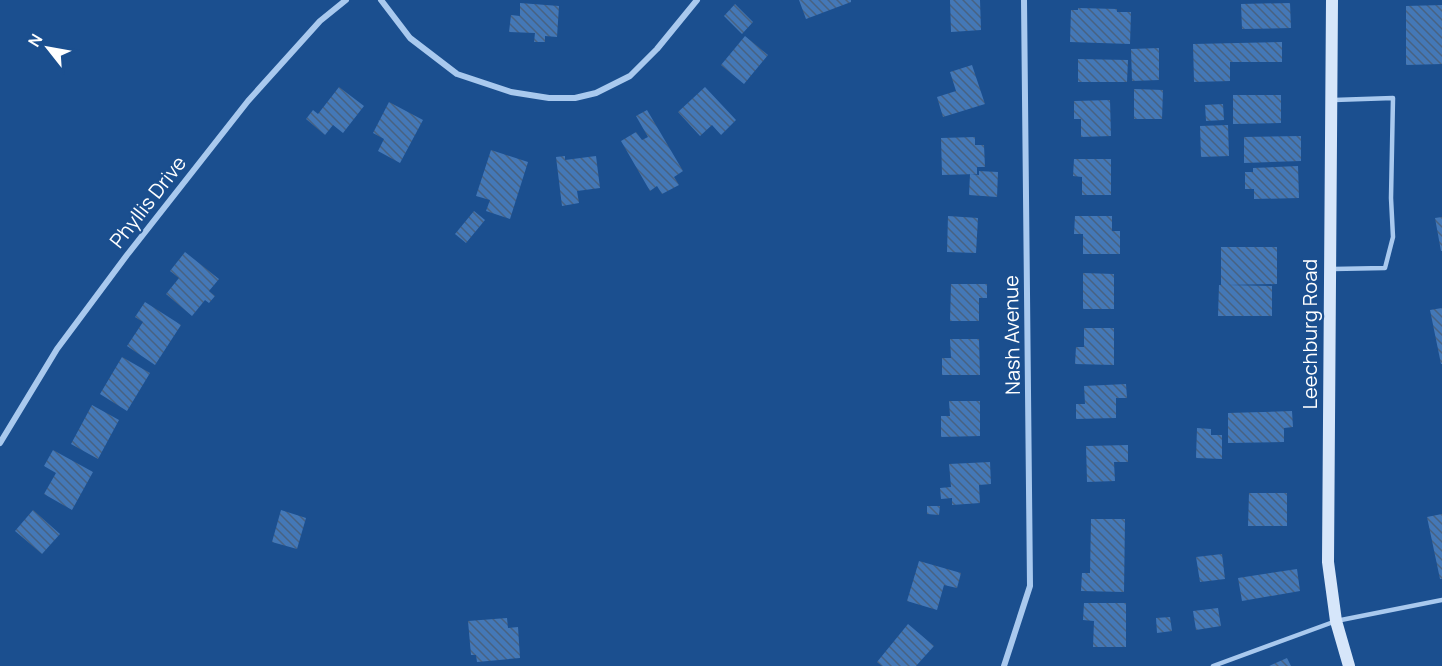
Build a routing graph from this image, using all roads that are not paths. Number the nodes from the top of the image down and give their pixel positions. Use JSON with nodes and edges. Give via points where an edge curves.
{"nodes":[{"id":1,"x":346,"y":0,"type":"edge"},
{"id":2,"x":381,"y":0,"type":"edge"},
{"id":3,"x":698,"y":0,"type":"edge"},
{"id":4,"x":1024,"y":0,"type":"edge"},
{"id":5,"x":1332,"y":0,"type":"edge"},
{"id":6,"x":1331,"y":100,"type":"junction"},
{"id":7,"x":1330,"y":269,"type":"junction"},
{"id":8,"x":0,"y":443,"type":"edge"},
{"id":9,"x":1442,"y":600,"type":"edge"},
{"id":10,"x":1335,"y":621,"type":"junction"},
{"id":11,"x":1004,"y":666,"type":"edge"},
{"id":12,"x":1213,"y":666,"type":"edge"},
{"id":13,"x":1349,"y":666,"type":"edge"}],
"edges":[{"from":1,"to":8,"type":"street","name":"Phyllis Drive","via":[[320,21],[248,100],[57,349]]},
{"from":2,"to":3,"type":"street","via":[[410,38],[458,74],[511,92],[575,98],[596,93],[630,76]]},
{"from":4,"to":11,"type":"street","name":"Nash Avenue","via":[[1030,586]]},
{"from":5,"to":6,"type":"street","name":"Leechburg Road"},
{"from":6,"to":7,"type":"street","name":"Leechburg Road"},
{"from":6,"to":7,"type":"lane","via":[[1394,98],[1394,127],[1393,237],[1385,268]]},
{"from":7,"to":10,"type":"street","name":"Leechburg Road","via":[[1328,562]]},
{"from":9,"to":10,"type":"lane"},
{"from":10,"to":12,"type":"lane"},
{"from":10,"to":13,"type":"street","name":"Leechburg Road"}]}
